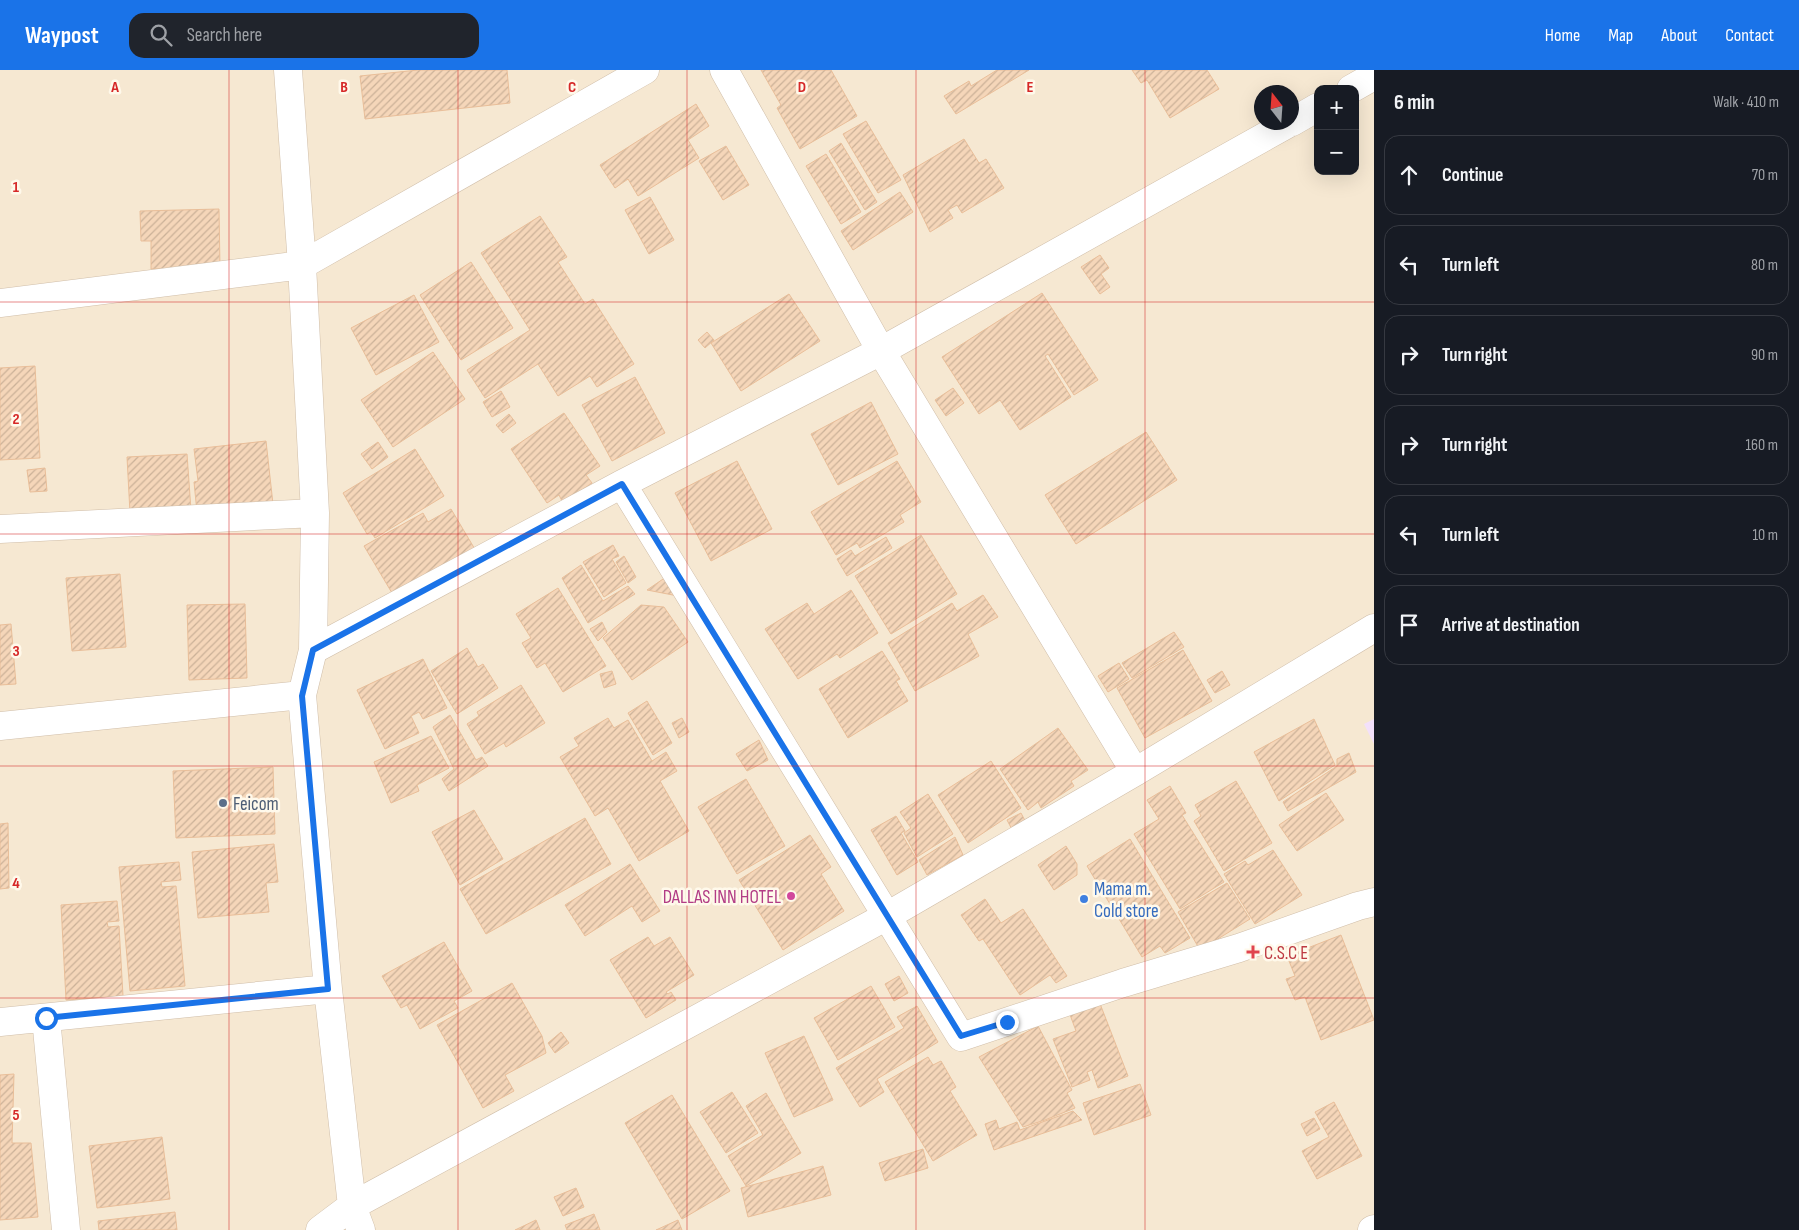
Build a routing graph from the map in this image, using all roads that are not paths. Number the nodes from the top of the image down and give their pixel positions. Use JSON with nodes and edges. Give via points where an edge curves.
{"nodes":[{"id":1,"x":288,"y":70,"type":"edge"},
{"id":2,"x":645,"y":70,"type":"edge"},
{"id":3,"x":724,"y":70,"type":"edge"},
{"id":4,"x":1374,"y":76,"type":"edge"},
{"id":5,"x":1358,"y":85,"type":"edge"},
{"id":6,"x":1314,"y":110,"type":"edge"},
{"id":7,"x":1299,"y":118,"type":"edge"},
{"id":8,"x":1277,"y":130,"type":"edge"},
{"id":9,"x":302,"y":265,"type":"junction"},
{"id":10,"x":0,"y":303,"type":"edge"},
{"id":11,"x":881,"y":351,"type":"junction"},
{"id":12,"x":622,"y":484,"type":"junction"},
{"id":13,"x":315,"y":513,"type":"junction"},
{"id":14,"x":0,"y":529,"type":"edge"},
{"id":15,"x":1374,"y":628,"type":"edge"},
{"id":16,"x":313,"y":650,"type":"junction"},
{"id":17,"x":302,"y":696,"type":"junction"},
{"id":18,"x":0,"y":726,"type":"edge"},
{"id":19,"x":1135,"y":772,"type":"junction"},
{"id":20,"x":1374,"y":902,"type":"edge"},
{"id":21,"x":887,"y":916,"type":"junction"},
{"id":22,"x":328,"y":989,"type":"junction"},
{"id":23,"x":46,"y":1018,"type":"junction"},
{"id":24,"x":0,"y":1022,"type":"edge"},
{"id":25,"x":357,"y":1218,"type":"edge"},
{"id":26,"x":66,"y":1230,"type":"edge"},
{"id":27,"x":320,"y":1230,"type":"edge"}],
"edges":[{"from":1,"to":9,"type":"street"},
{"from":2,"to":9,"type":"street"},
{"from":3,"to":11,"type":"street"},
{"from":4,"to":5,"type":"street"},
{"from":6,"to":7,"type":"street"},
{"from":8,"to":11,"type":"street"},
{"from":9,"to":10,"type":"street"},
{"from":9,"to":13,"type":"street"},
{"from":11,"to":12,"type":"street"},
{"from":11,"to":19,"type":"street"},
{"from":12,"to":16,"type":"street"},
{"from":12,"to":21,"type":"street"},
{"from":13,"to":14,"type":"street"},
{"from":13,"to":16,"type":"street"},
{"from":15,"to":19,"type":"street"},
{"from":16,"to":17,"type":"street"},
{"from":17,"to":18,"type":"street"},
{"from":17,"to":22,"type":"street"},
{"from":19,"to":21,"type":"street"},
{"from":20,"to":21,"type":"street","via":[[961,1036]]},
{"from":21,"to":25,"type":"street"},
{"from":22,"to":23,"type":"street"},
{"from":22,"to":25,"type":"street"},
{"from":23,"to":24,"type":"street"},
{"from":23,"to":26,"type":"street"},
{"from":25,"to":27,"type":"street"}]}
